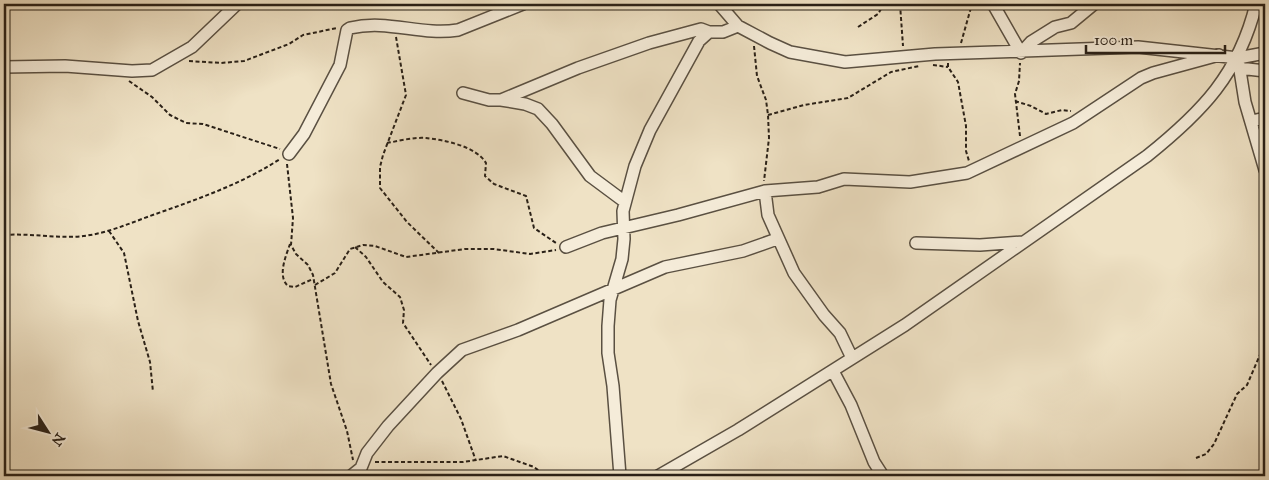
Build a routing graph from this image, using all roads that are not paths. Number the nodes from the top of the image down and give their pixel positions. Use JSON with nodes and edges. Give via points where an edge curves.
{"nodes":[{"id":1,"x":237,"y":4,"type":"edge"},
{"id":2,"x":523,"y":4,"type":"edge"},
{"id":3,"x":719,"y":4,"type":"edge"},
{"id":4,"x":993,"y":4,"type":"edge"},
{"id":5,"x":1094,"y":4,"type":"edge"},
{"id":6,"x":1256,"y":4,"type":"edge"},
{"id":7,"x":742,"y":29,"type":"junction"},
{"id":8,"x":709,"y":32,"type":"junction"},
{"id":9,"x":1021,"y":53,"type":"junction"},
{"id":10,"x":1265,"y":53,"type":"edge"},
{"id":11,"x":1219,"y":55,"type":"junction"},
{"id":12,"x":1239,"y":63,"type":"junction"},
{"id":13,"x":4,"y":67,"type":"edge"},
{"id":14,"x":1265,"y":71,"type":"edge"},
{"id":15,"x":463,"y":93,"type":"dead end"},
{"id":16,"x":501,"y":100,"type":"junction"},
{"id":17,"x":1265,"y":118,"type":"edge"},
{"id":18,"x":1252,"y":121,"type":"junction"},
{"id":19,"x":289,"y":154,"type":"road end"},
{"id":20,"x":1265,"y":170,"type":"edge"},
{"id":21,"x":765,"y":191,"type":"junction"},
{"id":22,"x":625,"y":202,"type":"junction"},
{"id":23,"x":624,"y":228,"type":"junction"},
{"id":24,"x":777,"y":238,"type":"junction"},
{"id":25,"x":1023,"y":242,"type":"junction"},
{"id":26,"x":916,"y":243,"type":"dead end"},
{"id":27,"x":566,"y":248,"type":"road end"},
{"id":28,"x":613,"y":288,"type":"junction"},
{"id":29,"x":852,"y":358,"type":"junction"},
{"id":30,"x":833,"y":371,"type":"junction"},
{"id":31,"x":357,"y":472,"type":"edge"},
{"id":32,"x":620,"y":476,"type":"edge"},
{"id":33,"x":658,"y":476,"type":"edge"},
{"id":34,"x":883,"y":476,"type":"edge"}],
"edges":[{"from":1,"to":13,"type":"street","via":[[192,47],[165,64],[145,71],[81,66]]},
{"from":2,"to":19,"type":"street","via":[[458,30],[436,32],[380,24],[347,30],[340,65],[304,134]]},
{"from":3,"to":7,"type":"street"},
{"from":4,"to":9,"type":"street"},
{"from":5,"to":9,"type":"street","via":[[1071,23],[1055,27],[1031,42]]},
{"from":6,"to":12,"type":"street"},
{"from":7,"to":8,"type":"street"},
{"from":7,"to":9,"type":"street","via":[[790,52],[845,62],[935,54]]},
{"from":8,"to":16,"type":"street","via":[[701,29],[649,43]]},
{"from":8,"to":22,"type":"street","via":[[699,41],[650,130]]},
{"from":9,"to":11,"type":"street","via":[[1138,48]]},
{"from":10,"to":12,"type":"street"},
{"from":11,"to":12,"type":"street"},
{"from":11,"to":21,"type":"street","via":[[1153,73],[1089,114],[975,170],[921,181],[844,179],[818,187]]},
{"from":12,"to":14,"type":"street"},
{"from":12,"to":18,"type":"street"},
{"from":12,"to":25,"type":"street","via":[[1183,128],[1096,194]]},
{"from":15,"to":16,"type":"street"},
{"from":16,"to":22,"type":"street","via":[[538,109],[590,176]]},
{"from":17,"to":18,"type":"street"},
{"from":18,"to":20,"type":"street"},
{"from":21,"to":23,"type":"street"},
{"from":21,"to":24,"type":"street","via":[[768,214]]},
{"from":22,"to":23,"type":"street"},
{"from":23,"to":27,"type":"street","via":[[602,232]]},
{"from":23,"to":28,"type":"street","via":[[622,260]]},
{"from":24,"to":28,"type":"street","via":[[736,253],[665,267]]},
{"from":24,"to":29,"type":"street","via":[[794,273],[840,333]]},
{"from":25,"to":26,"type":"street","via":[[980,245]]},
{"from":25,"to":29,"type":"street","via":[[905,326]]},
{"from":28,"to":31,"type":"street","via":[[518,330],[470,345],[458,353],[374,443]]},
{"from":28,"to":32,"type":"street","via":[[609,306],[608,353],[614,386]]},
{"from":29,"to":30,"type":"street"},
{"from":30,"to":33,"type":"street"},
{"from":30,"to":34,"type":"street"}]}
